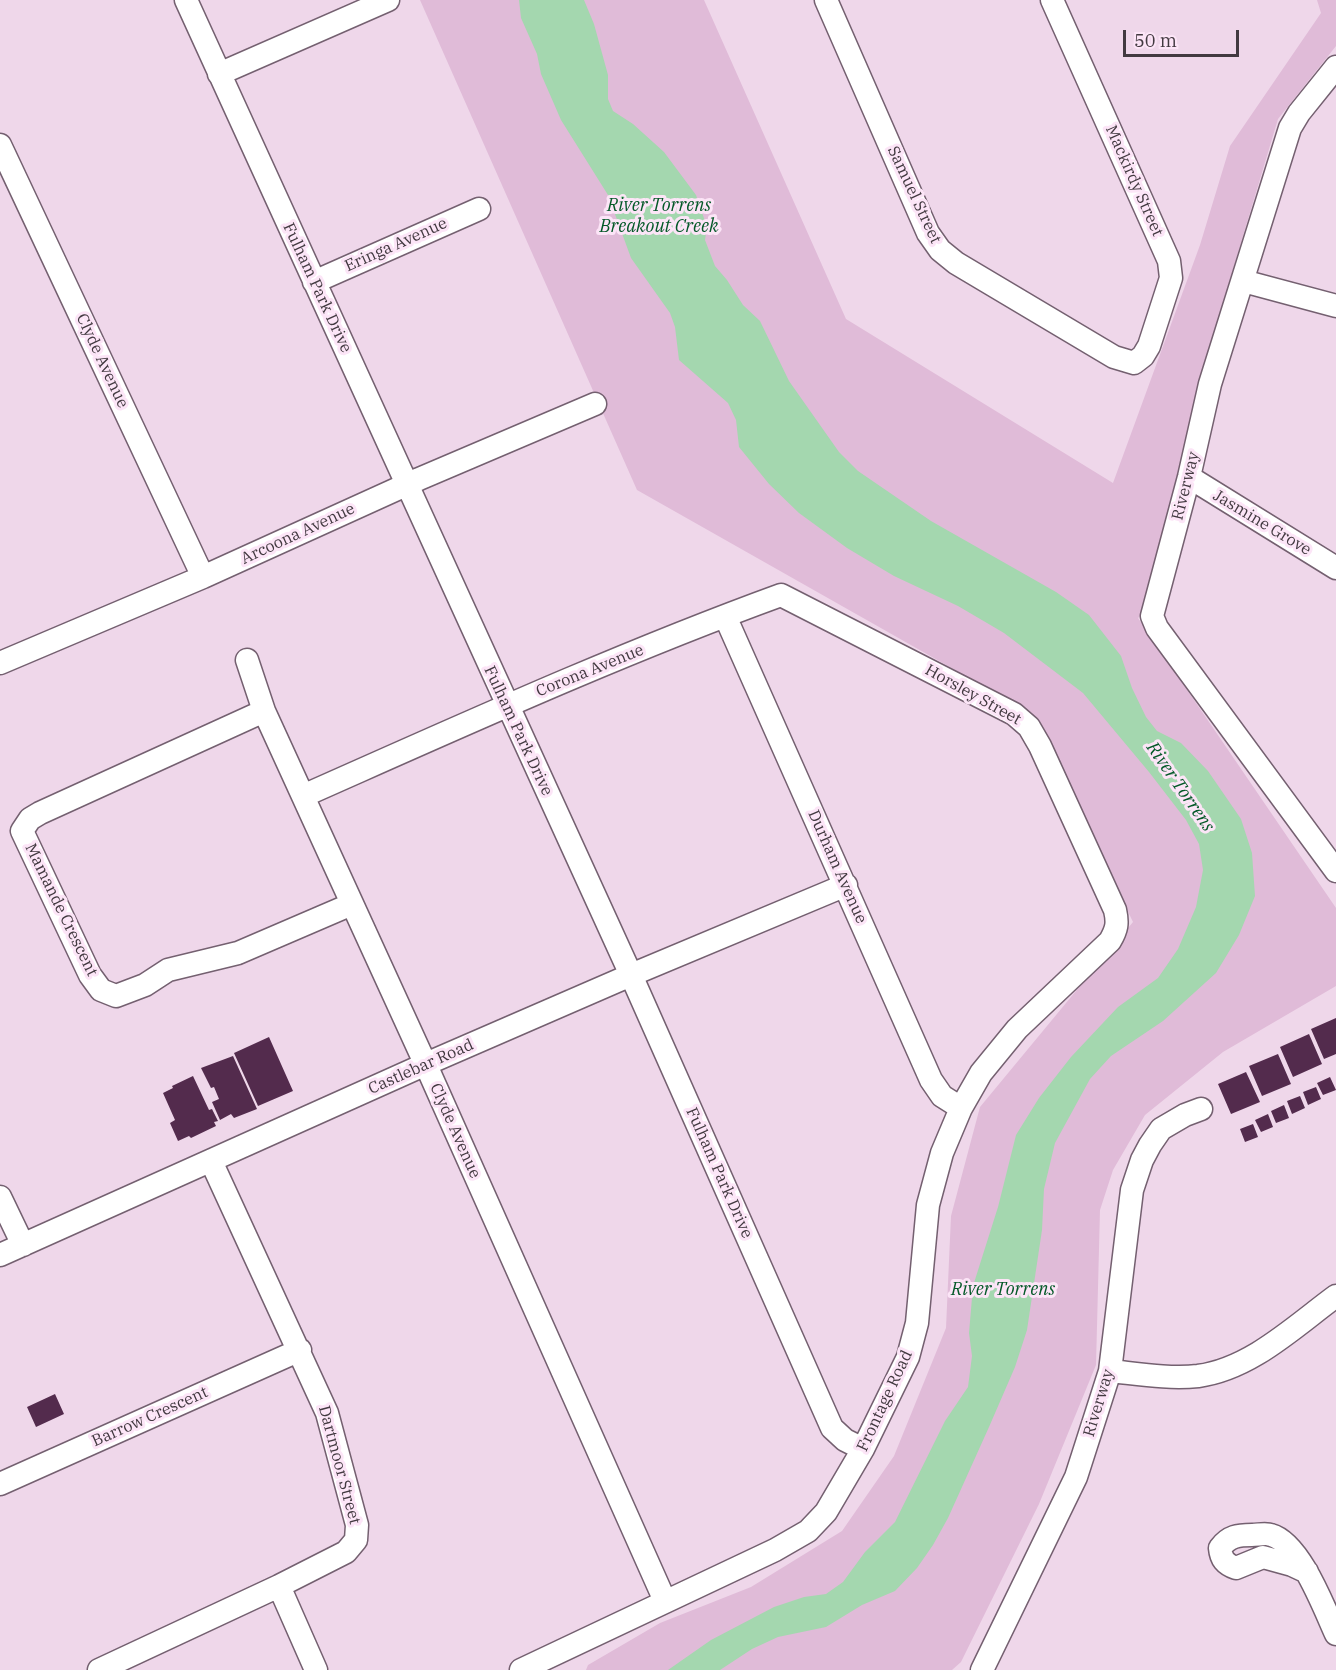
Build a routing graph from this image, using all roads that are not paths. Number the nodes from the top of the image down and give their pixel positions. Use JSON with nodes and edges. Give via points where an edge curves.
{"nodes":[{"id":1,"x":186,"y":0,"type":"edge"},
{"id":2,"x":388,"y":0,"type":"edge"},
{"id":3,"x":826,"y":0,"type":"edge"},
{"id":4,"x":1052,"y":0,"type":"edge"},
{"id":5,"x":219,"y":74,"type":"junction"},
{"id":6,"x":1333,"y":77,"type":"edge"},
{"id":7,"x":0,"y":145,"type":"edge"},
{"id":8,"x":479,"y":209,"type":"dead end"},
{"id":9,"x":1243,"y":281,"type":"junction"},
{"id":10,"x":314,"y":282,"type":"junction"},
{"id":11,"x":1336,"y":306,"type":"edge"},
{"id":12,"x":1134,"y":363,"type":"joint"},
{"id":13,"x":595,"y":404,"type":"dead end"},
{"id":14,"x":1189,"y":477,"type":"junction"},
{"id":15,"x":407,"y":484,"type":"junction"},
{"id":16,"x":1336,"y":568,"type":"edge"},
{"id":17,"x":203,"y":578,"type":"junction"},
{"id":18,"x":781,"y":595,"type":"joint"},
{"id":19,"x":725,"y":615,"type":"junction"},
{"id":20,"x":247,"y":660,"type":"dead end"},
{"id":21,"x":0,"y":663,"type":"edge"},
{"id":22,"x":506,"y":706,"type":"junction"},
{"id":23,"x":264,"y":711,"type":"junction"},
{"id":24,"x":303,"y":796,"type":"junction"},
{"id":25,"x":1336,"y":871,"type":"edge"},
{"id":26,"x":846,"y":885,"type":"junction"},
{"id":27,"x":352,"y":904,"type":"junction"},
{"id":28,"x":1117,"y":930,"type":"joint"},
{"id":29,"x":631,"y":975,"type":"junction"},
{"id":30,"x":426,"y":1064,"type":"junction"},
{"id":31,"x":961,"y":1108,"type":"junction"},
{"id":32,"x":1201,"y":1109,"type":"dead end"},
{"id":33,"x":211,"y":1161,"type":"junction"},
{"id":34,"x":0,"y":1197,"type":"edge"},
{"id":35,"x":23,"y":1245,"type":"junction"},
{"id":36,"x":0,"y":1256,"type":"edge"},
{"id":37,"x":1336,"y":1296,"type":"edge"},
{"id":38,"x":300,"y":1350,"type":"junction"},
{"id":39,"x":1110,"y":1371,"type":"junction"},
{"id":40,"x":863,"y":1449,"type":"junction"},
{"id":41,"x":0,"y":1484,"type":"edge"},
{"id":42,"x":1307,"y":1572,"type":"dead end"},
{"id":43,"x":279,"y":1586,"type":"junction"},
{"id":44,"x":665,"y":1601,"type":"junction"},
{"id":45,"x":1336,"y":1634,"type":"edge"},
{"id":46,"x":986,"y":1668,"type":"edge"},
{"id":47,"x":99,"y":1670,"type":"edge"},
{"id":48,"x":316,"y":1670,"type":"edge"},
{"id":49,"x":521,"y":1670,"type":"edge"}],
"edges":[{"from":1,"to":5,"type":"street","name":"Fulham Park Drive"},
{"from":2,"to":5,"type":"street"},
{"from":3,"to":12,"type":"street","name":"Samuel Street","via":[[928,233],[940,250],[1114,357]]},
{"from":4,"to":12,"type":"street","name":"Mackirdy Street","via":[[1169,261],[1171,278],[1149,346]]},
{"from":5,"to":10,"type":"street","name":"Fulham Park Drive"},
{"from":6,"to":9,"type":"street","name":"Riverway","via":[[1290,128]]},
{"from":7,"to":17,"type":"street","name":"Clyde Avenue"},
{"from":8,"to":10,"type":"street","name":"Eringa Avenue"},
{"from":9,"to":11,"type":"street"},
{"from":9,"to":14,"type":"street","name":"Riverway","via":[[1210,384]]},
{"from":10,"to":15,"type":"street","name":"Fulham Park Drive"},
{"from":13,"to":15,"type":"street","name":"Arcoona Avenue"},
{"from":14,"to":16,"type":"street","name":"Jasmine Grove"},
{"from":14,"to":25,"type":"street","name":"Riverway","via":[[1152,615],[1157,628]]},
{"from":15,"to":17,"type":"street","name":"Arcoona Avenue"},
{"from":15,"to":22,"type":"street","name":"Fulham Park Drive"},
{"from":17,"to":21,"type":"street","name":"Arcoona Avenue"},
{"from":18,"to":19,"type":"street","name":"Corona Avenue"},
{"from":18,"to":28,"type":"street","name":"Horsley Street","via":[[1014,714],[1029,727],[1115,910]]},
{"from":19,"to":22,"type":"street","name":"Corona Avenue"},
{"from":19,"to":26,"type":"street","name":"Durham Avenue"},
{"from":20,"to":23,"type":"street","name":"Clyde Avenue"},
{"from":22,"to":24,"type":"street","name":"Corona Avenue"},
{"from":22,"to":29,"type":"street","name":"Fulham Park Drive"},
{"from":23,"to":24,"type":"street","name":"Clyde Avenue"},
{"from":23,"to":27,"type":"street","name":"Mamande Crescent","via":[[40,813],[22,831],[90,975],[101,990],[116,996],[145,985],[168,970],[238,953]]},
{"from":24,"to":27,"type":"street","name":"Clyde Avenue"},
{"from":26,"to":29,"type":"street","name":"Castlebar Road"},
{"from":26,"to":31,"type":"street","name":"Durham Avenue","via":[[931,1080],[942,1096]]},
{"from":27,"to":30,"type":"street","name":"Clyde Avenue"},
{"from":28,"to":31,"type":"street","name":"Frontage Road","via":[[1017,1029],[981,1073]]},
{"from":29,"to":30,"type":"street","name":"Castlebar Road"},
{"from":29,"to":40,"type":"street","name":"Fulham Park Drive","via":[[832,1428]]},
{"from":30,"to":33,"type":"street","name":"Castlebar Road"},
{"from":30,"to":44,"type":"street","name":"Clyde Avenue"},
{"from":31,"to":40,"type":"street","name":"Frontage Road","via":[[942,1153],[928,1205],[916,1323],[908,1357]]},
{"from":32,"to":39,"type":"street","name":"Riverway","via":[[1161,1129],[1142,1161],[1132,1190]]},
{"from":33,"to":35,"type":"street","name":"Castlebar Road"},
{"from":33,"to":38,"type":"street","name":"Dartmoor Street"},
{"from":34,"to":35,"type":"street"},
{"from":35,"to":36,"type":"street","name":"Castlebar Road"},
{"from":37,"to":39,"type":"street","via":[[1260,1352],[1234,1365],[1199,1376]]},
{"from":38,"to":41,"type":"street","name":"Barrow Crescent"},
{"from":38,"to":43,"type":"street","name":"Dartmoor Street","via":[[327,1413],[357,1525],[356,1540],[345,1552]]},
{"from":39,"to":46,"type":"street","name":"Riverway","via":[[1076,1477]]},
{"from":40,"to":44,"type":"street","name":"Frontage Road","via":[[826,1512],[808,1531]]},
{"from":42,"to":45,"type":"street"},
{"from":43,"to":47,"type":"street","name":"Dartmoor Street"},
{"from":43,"to":48,"type":"street"},
{"from":44,"to":49,"type":"street","name":"Frontage Road"}]}
